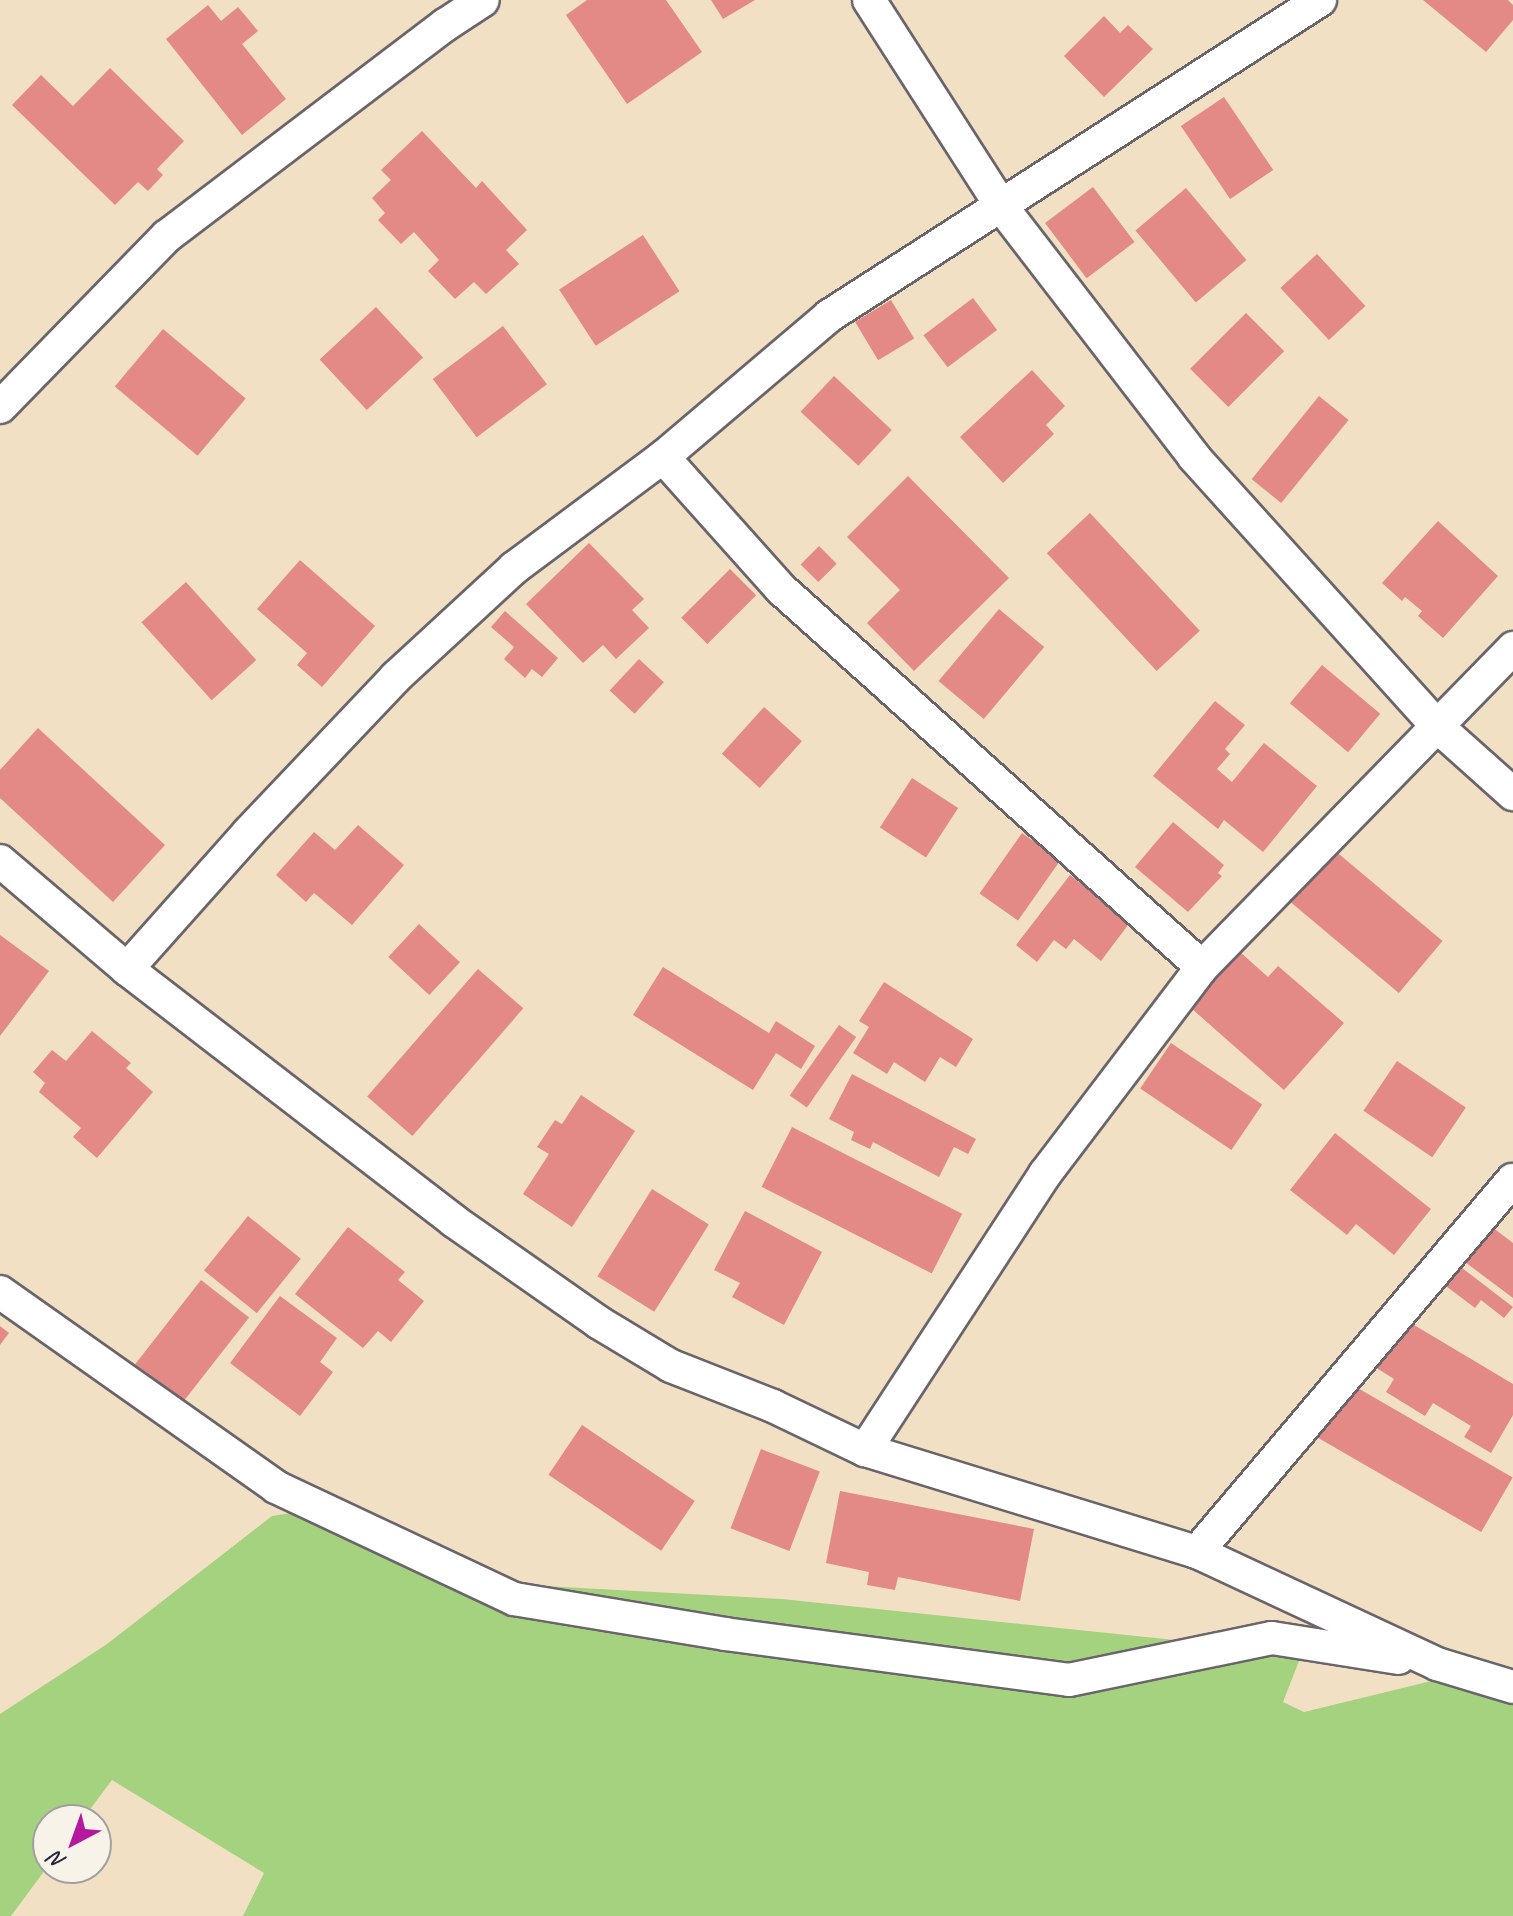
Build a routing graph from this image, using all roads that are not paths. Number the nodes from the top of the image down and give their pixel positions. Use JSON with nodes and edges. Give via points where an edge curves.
{"nodes":[{"id":1,"x":483,"y":0,"type":"edge"},
{"id":2,"x":869,"y":0,"type":"edge"},
{"id":3,"x":1320,"y":0,"type":"edge"},
{"id":4,"x":1001,"y":206,"type":"junction"},
{"id":5,"x":0,"y":407,"type":"edge"},
{"id":6,"x":663,"y":457,"type":"junction"},
{"id":7,"x":1513,"y":648,"type":"edge"},
{"id":8,"x":1438,"y":727,"type":"junction"},
{"id":9,"x":1513,"y":794,"type":"edge"},
{"id":10,"x":0,"y":861,"type":"edge"},
{"id":11,"x":1202,"y":967,"type":"junction"},
{"id":12,"x":127,"y":969,"type":"junction"},
{"id":13,"x":1513,"y":1180,"type":"edge"},
{"id":14,"x":0,"y":1292,"type":"edge"},
{"id":15,"x":865,"y":1450,"type":"junction"},
{"id":16,"x":1197,"y":1552,"type":"junction"},
{"id":17,"x":1437,"y":1664,"type":"junction"},
{"id":18,"x":1513,"y":1687,"type":"edge"}],
"edges":[{"from":1,"to":5,"type":"street","via":[[167,236]]},
{"from":2,"to":4,"type":"street"},
{"from":3,"to":4,"type":"street"},
{"from":4,"to":6,"type":"street","via":[[829,316]]},
{"from":4,"to":8,"type":"street","via":[[1194,457]]},
{"from":6,"to":11,"type":"street","via":[[781,589]]},
{"from":6,"to":12,"type":"street","via":[[514,568],[396,677]]},
{"from":7,"to":8,"type":"street"},
{"from":8,"to":9,"type":"street"},
{"from":8,"to":11,"type":"street"},
{"from":10,"to":12,"type":"street"},
{"from":11,"to":15,"type":"street","via":[[1045,1174]]},
{"from":12,"to":15,"type":"street","via":[[454,1221],[598,1322],[671,1366]]},
{"from":13,"to":16,"type":"street"},
{"from":14,"to":17,"type":"street","via":[[276,1487],[514,1599],[725,1634],[1069,1680],[1272,1638]]},
{"from":15,"to":16,"type":"street"},
{"from":16,"to":17,"type":"street"},
{"from":17,"to":18,"type":"street"}]}
